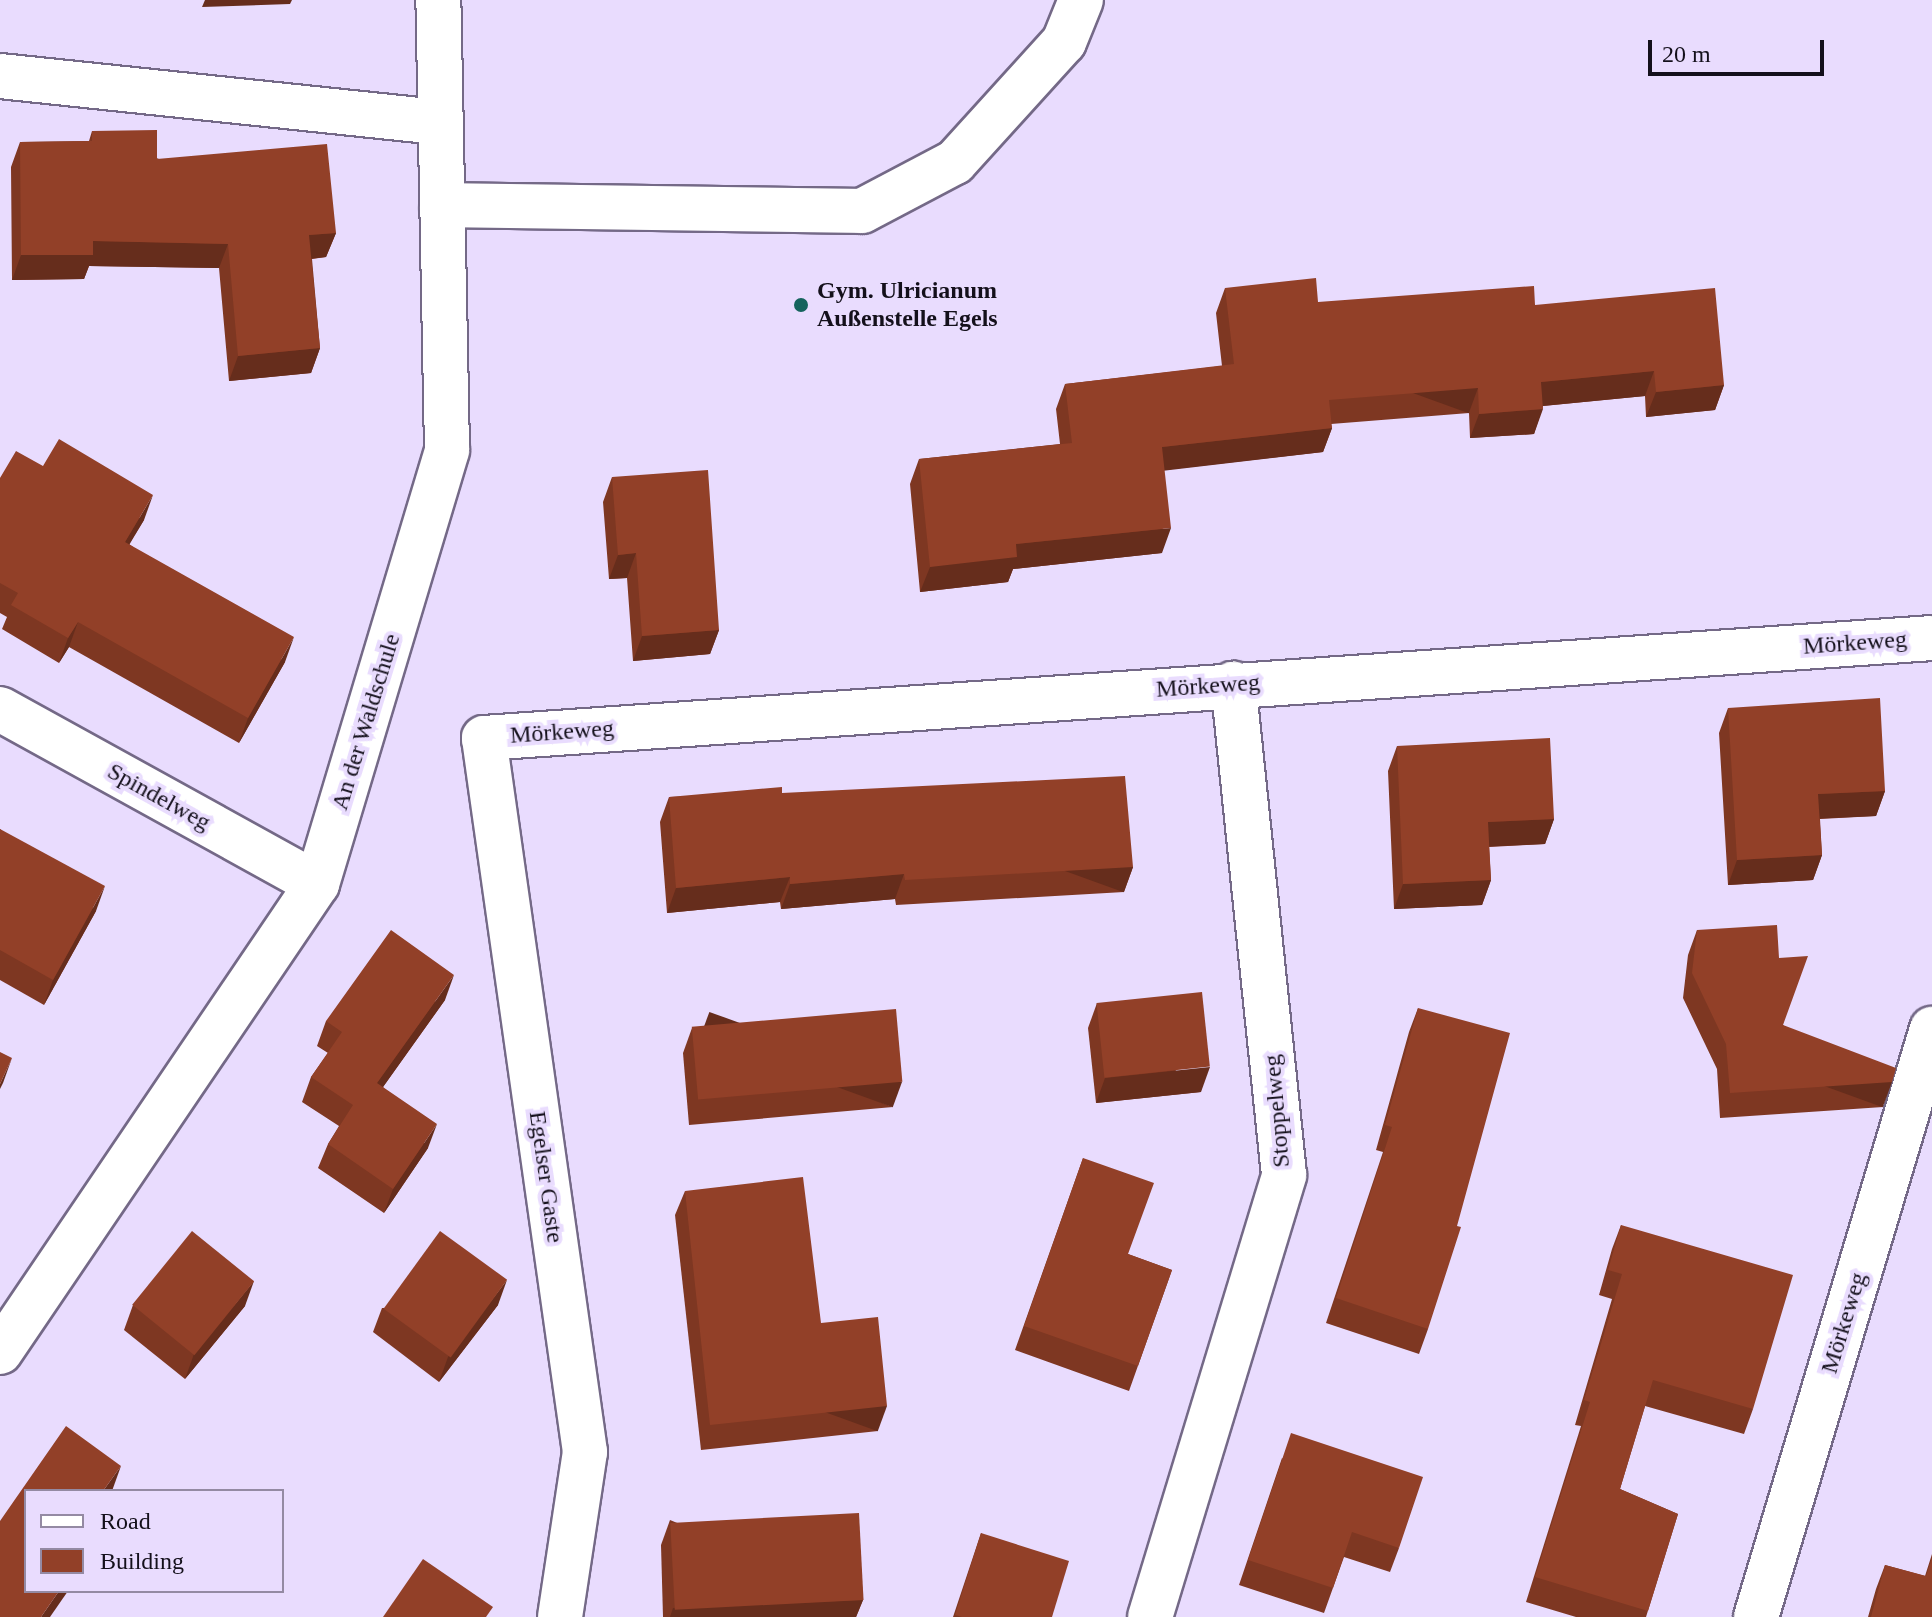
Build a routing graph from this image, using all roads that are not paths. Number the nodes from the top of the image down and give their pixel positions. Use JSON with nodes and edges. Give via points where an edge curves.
{"nodes":[{"id":1,"x":438,"y":0,"type":"edge"},
{"id":2,"x":1081,"y":0,"type":"edge"},
{"id":3,"x":0,"y":76,"type":"edge"},
{"id":4,"x":441,"y":122,"type":"junction"},
{"id":5,"x":442,"y":205,"type":"junction"},
{"id":6,"x":1932,"y":638,"type":"edge"},
{"id":7,"x":1233,"y":684,"type":"junction"},
{"id":8,"x":0,"y":709,"type":"edge"},
{"id":9,"x":484,"y":738,"type":"joint"},
{"id":10,"x":317,"y":884,"type":"junction"},
{"id":11,"x":1932,"y":1029,"type":"edge"},
{"id":12,"x":0,"y":1352,"type":"edge"},
{"id":13,"x":560,"y":1617,"type":"edge"},
{"id":14,"x":1150,"y":1617,"type":"edge"},
{"id":15,"x":1756,"y":1617,"type":"edge"}],
"edges":[{"from":1,"to":4,"type":"street","name":"An der Waldschule"},
{"from":2,"to":5,"type":"street","via":[[1064,42],[955,162],[862,211]]},
{"from":3,"to":4,"type":"street"},
{"from":4,"to":5,"type":"street","name":"An der Waldschule"},
{"from":5,"to":10,"type":"street","name":"An der Waldschule","via":[[447,450]]},
{"from":6,"to":7,"type":"street","name":"Mörkeweg"},
{"from":7,"to":9,"type":"street","name":"Mörkeweg"},
{"from":7,"to":14,"type":"street","name":"Stoppelweg","via":[[1284,1175]]},
{"from":8,"to":10,"type":"street","name":"Spindelweg"},
{"from":9,"to":13,"type":"street","name":"Egelser Gaste","via":[[585,1452]]},
{"from":10,"to":12,"type":"street","name":"An der Waldschule"},
{"from":11,"to":15,"type":"street","name":"Mörkeweg"}]}
